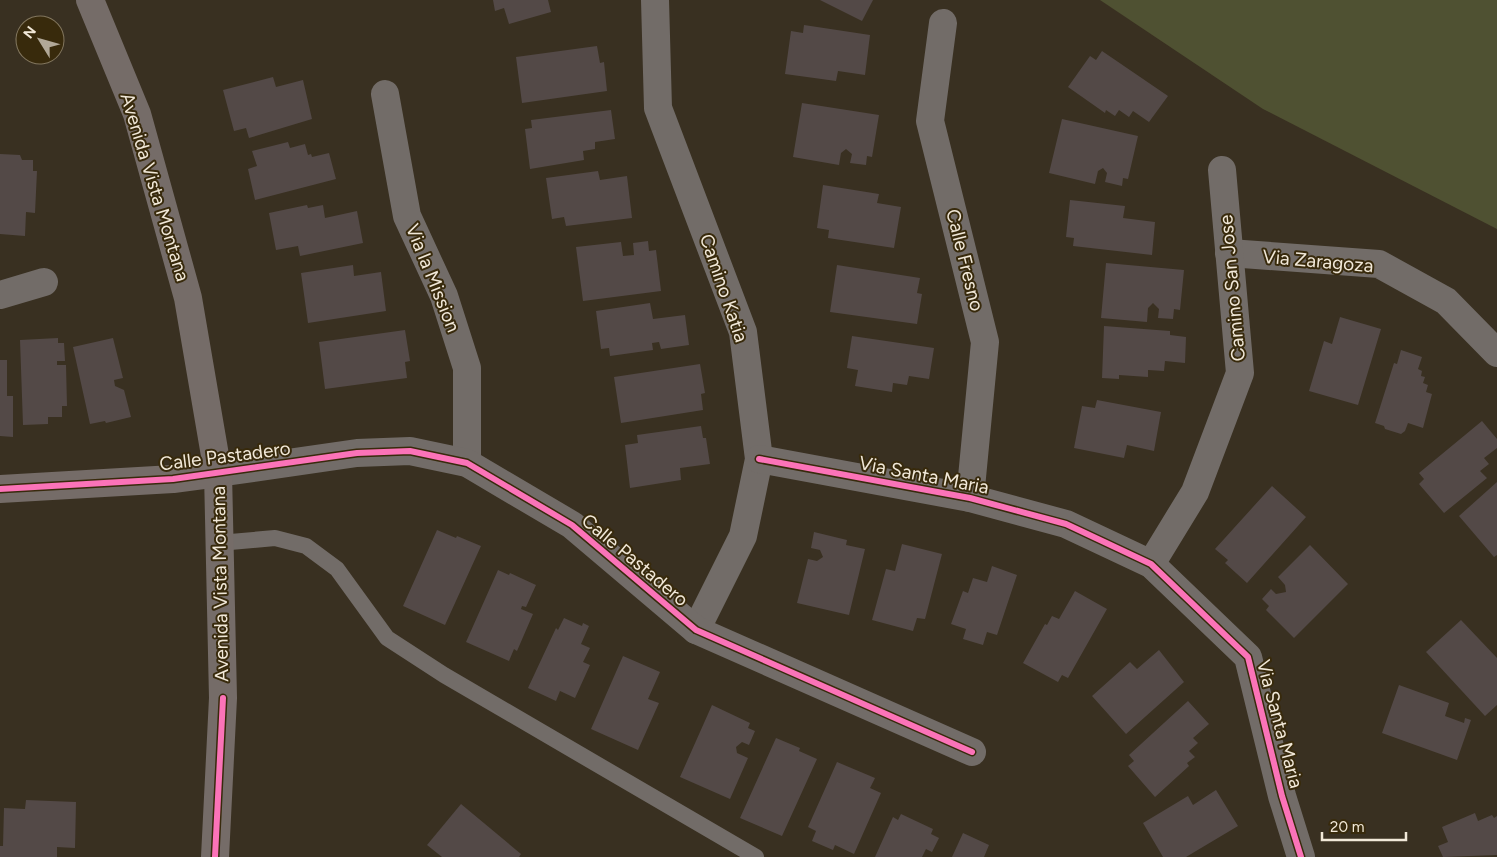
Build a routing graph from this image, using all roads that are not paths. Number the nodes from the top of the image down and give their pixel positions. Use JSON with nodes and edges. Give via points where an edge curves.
{"nodes":[{"id":1,"x":90,"y":0,"type":"edge"},
{"id":2,"x":655,"y":0,"type":"edge"},
{"id":3,"x":943,"y":23,"type":"dead end"},
{"id":4,"x":385,"y":94,"type":"dead end"},
{"id":5,"x":1222,"y":170,"type":"dead end"},
{"id":6,"x":1229,"y":254,"type":"junction"},
{"id":7,"x":44,"y":282,"type":"dead end"},
{"id":8,"x":0,"y":294,"type":"edge"},
{"id":9,"x":1497,"y":353,"type":"edge"},
{"id":10,"x":759,"y":459,"type":"junction"},
{"id":11,"x":467,"y":463,"type":"junction"},
{"id":12,"x":218,"y":473,"type":"junction"},
{"id":13,"x":0,"y":489,"type":"edge"},
{"id":14,"x":970,"y":498,"type":"junction"},
{"id":15,"x":219,"y":543,"type":"junction"},
{"id":16,"x":1151,"y":564,"type":"junction"},
{"id":17,"x":696,"y":630,"type":"junction"},
{"id":18,"x":972,"y":752,"type":"dead end"},
{"id":19,"x":215,"y":857,"type":"edge"},
{"id":20,"x":756,"y":857,"type":"edge"},
{"id":21,"x":1301,"y":857,"type":"edge"}],
"edges":[{"from":1,"to":12,"type":"street","name":"Avenida Vista Montana","via":[[137,114],[188,298]]},
{"from":2,"to":10,"type":"street","name":"Camino Katia","via":[[658,108],[743,332]]},
{"from":3,"to":14,"type":"street","name":"Calle Fresno","via":[[930,122],[985,342]]},
{"from":4,"to":11,"type":"street","name":"Via la Mission","via":[[407,216],[444,296],[467,368]]},
{"from":5,"to":6,"type":"street","name":"Camino San Jose"},
{"from":6,"to":9,"type":"street","name":"Via Zaragoza","via":[[1379,264],[1446,301]]},
{"from":6,"to":16,"type":"street","name":"Camino San Jose","via":[[1240,374],[1195,492]]},
{"from":7,"to":8,"type":"street"},
{"from":10,"to":14,"type":"street","name":"Via Santa Maria"},
{"from":10,"to":17,"type":"street","name":"Camino Katia","via":[[743,536]]},
{"from":11,"to":12,"type":"street","name":"Calle Pastadero","via":[[410,451],[357,453]]},
{"from":11,"to":17,"type":"street","name":"Calle Pastadero","via":[[572,525]]},
{"from":12,"to":13,"type":"street","name":"Calle Pastadero","via":[[173,479]]},
{"from":12,"to":15,"type":"street","name":"Avenida Vista Montana"},
{"from":14,"to":16,"type":"street","name":"Via Santa Maria","via":[[1066,524]]},
{"from":15,"to":19,"type":"street","name":"Avenida Vista Montana","via":[[223,698]]},
{"from":15,"to":20,"type":"lane","via":[[275,538],[306,546],[337,569],[388,638],[444,675]]},
{"from":16,"to":21,"type":"street","name":"Via Santa Maria","via":[[1248,657],[1282,796]]},
{"from":17,"to":18,"type":"street","name":"Calle Pastadero"}]}
